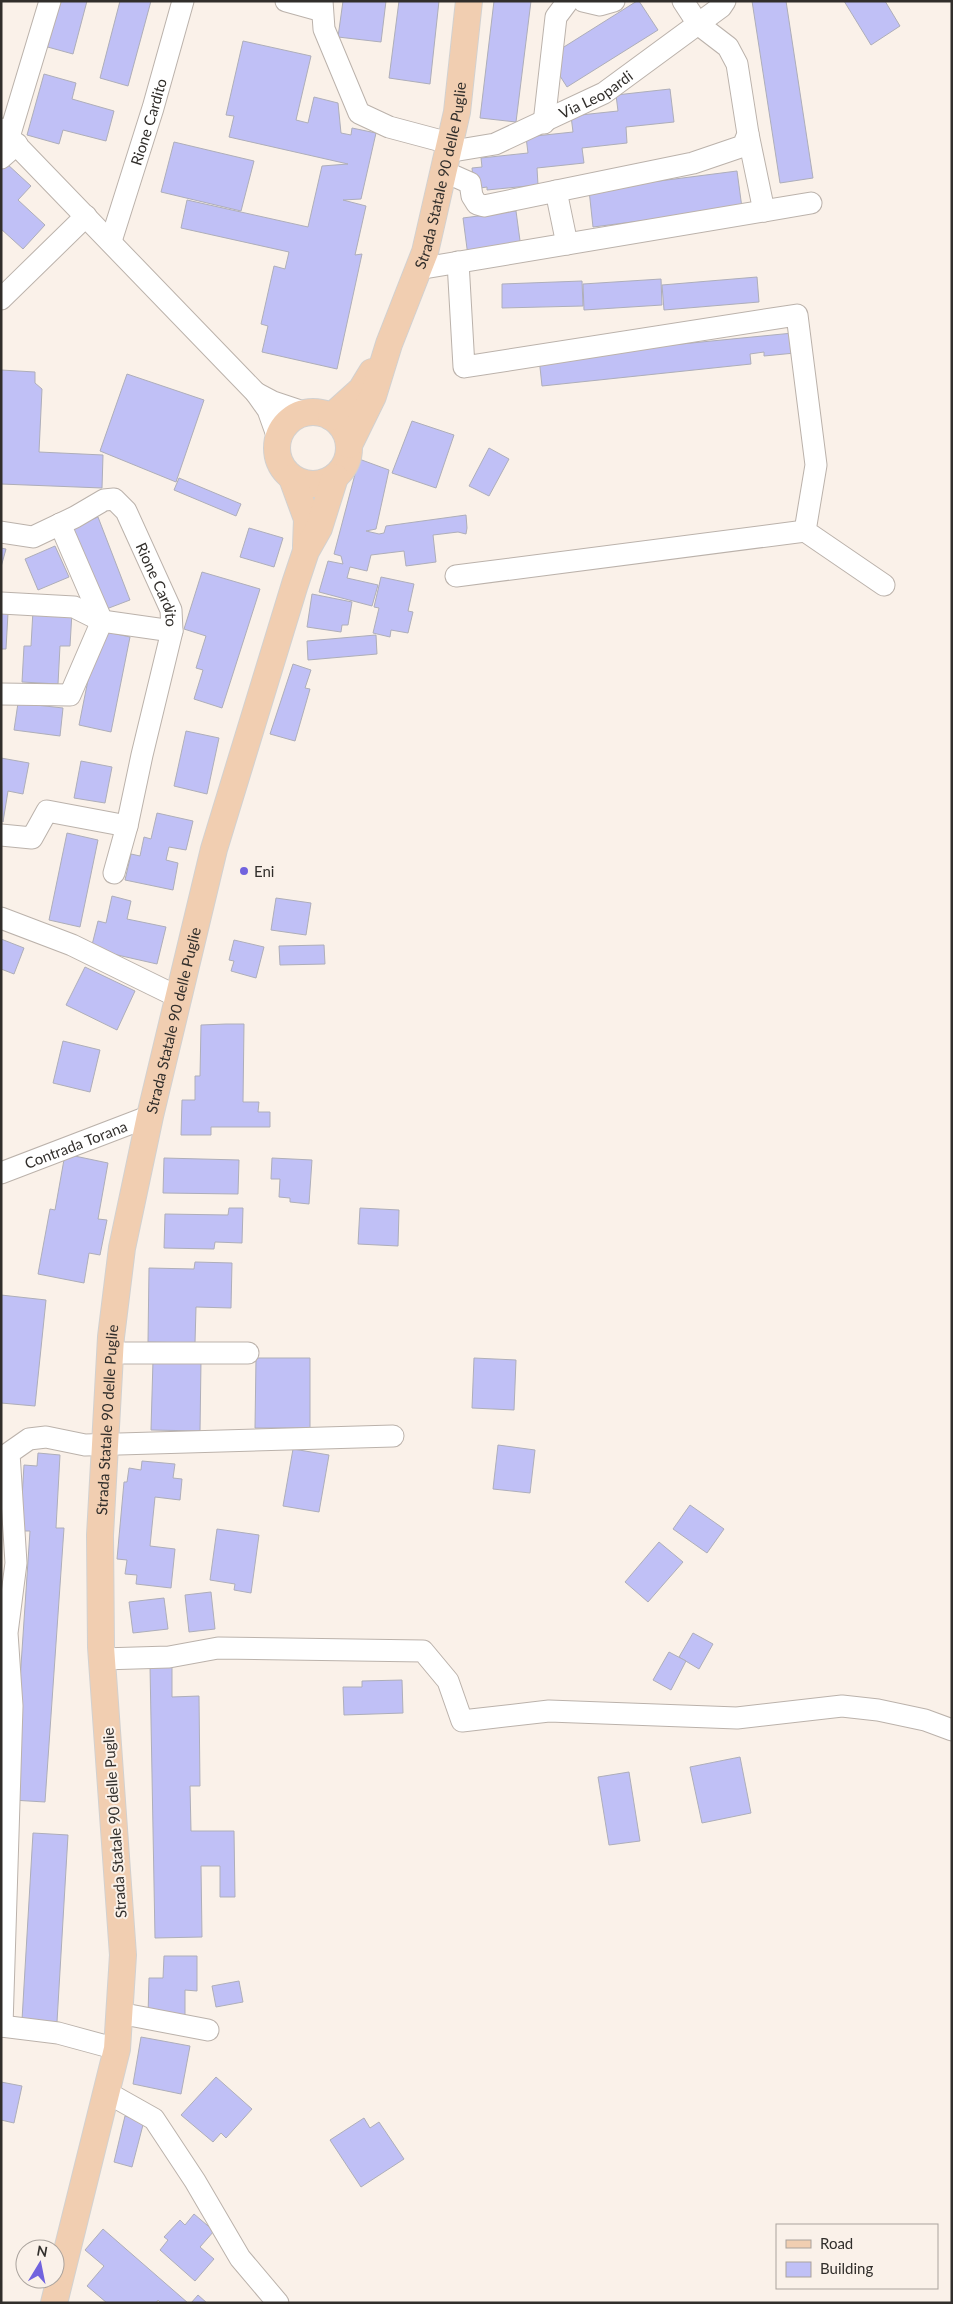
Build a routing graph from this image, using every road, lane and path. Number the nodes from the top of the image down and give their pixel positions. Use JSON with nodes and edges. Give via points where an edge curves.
{"nodes":[{"id":1,"x":50,"y":1,"type":"edge"},
{"id":2,"x":183,"y":1,"type":"edge"},
{"id":3,"x":286,"y":1,"type":"edge"},
{"id":4,"x":469,"y":1,"type":"edge"},
{"id":5,"x":568,"y":1,"type":"edge"},
{"id":6,"x":583,"y":1,"type":"edge"},
{"id":7,"x":614,"y":1,"type":"edge"},
{"id":8,"x":683,"y":1,"type":"edge"},
{"id":9,"x":725,"y":1,"type":"edge"},
{"id":10,"x":322,"y":6,"type":"edge"},
{"id":11,"x":698,"y":24,"type":"junction"},
{"id":12,"x":544,"y":123,"type":"junction"},
{"id":13,"x":748,"y":134,"type":"junction"},
{"id":14,"x":7,"y":142,"type":"edge"},
{"id":15,"x":446,"y":155,"type":"junction"},
{"id":16,"x":556,"y":191,"type":"junction"},
{"id":17,"x":811,"y":203,"type":"dead end"},
{"id":18,"x":764,"y":211,"type":"junction"},
{"id":19,"x":86,"y":216,"type":"junction"},
{"id":20,"x":111,"y":241,"type":"junction"},
{"id":21,"x":567,"y":244,"type":"junction"},
{"id":22,"x":458,"y":262,"type":"junction"},
{"id":23,"x":418,"y":269,"type":"junction"},
{"id":24,"x":1,"y":299,"type":"edge"},
{"id":25,"x":389,"y":344,"type":"junction"},
{"id":26,"x":256,"y":393,"type":"junction"},
{"id":27,"x":306,"y":413,"type":"junction"},
{"id":28,"x":331,"y":417,"type":"junction"},
{"id":29,"x":278,"y":438,"type":"junction"},
{"id":30,"x":349,"y":445,"type":"junction"},
{"id":31,"x":292,"y":478,"type":"junction"},
{"id":32,"x":334,"y":478,"type":"junction"},
{"id":33,"x":60,"y":524,"type":"junction"},
{"id":34,"x":805,"y":531,"type":"junction"},
{"id":35,"x":1,"y":532,"type":"edge"},
{"id":36,"x":306,"y":552,"type":"junction"},
{"id":37,"x":456,"y":576,"type":"dead end"},
{"id":38,"x":884,"y":585,"type":"dead end"},
{"id":39,"x":1,"y":603,"type":"edge"},
{"id":40,"x":102,"y":621,"type":"junction"},
{"id":41,"x":172,"y":631,"type":"junction"},
{"id":42,"x":1,"y":694,"type":"edge"},
{"id":43,"x":128,"y":826,"type":"junction"},
{"id":44,"x":1,"y":835,"type":"edge"},
{"id":45,"x":114,"y":873,"type":"dead end"},
{"id":46,"x":1,"y":918,"type":"edge"},
{"id":47,"x":178,"y":997,"type":"junction"},
{"id":48,"x":150,"y":1116,"type":"junction"},
{"id":49,"x":1,"y":1174,"type":"edge"},
{"id":50,"x":110,"y":1353,"type":"junction"},
{"id":51,"x":248,"y":1353,"type":"dead end"},
{"id":52,"x":393,"y":1436,"type":"dead end"},
{"id":53,"x":103,"y":1444,"type":"junction"},
{"id":54,"x":102,"y":1659,"type":"junction"},
{"id":55,"x":952,"y":1730,"type":"edge"},
{"id":56,"x":119,"y":2013,"type":"junction"},
{"id":57,"x":1,"y":2026,"type":"edge"},
{"id":58,"x":208,"y":2030,"type":"dead end"},
{"id":59,"x":117,"y":2049,"type":"junction"},
{"id":60,"x":106,"y":2092,"type":"junction"},
{"id":61,"x":54,"y":2303,"type":"edge"},
{"id":62,"x":278,"y":2303,"type":"edge"}],
"edges":[{"from":1,"to":14,"type":"street"},
{"from":2,"to":20,"type":"street","name":"Rione Cardito"},
{"from":3,"to":10,"type":"street"},
{"from":4,"to":15,"type":"main road","name":"Strada Statale 90 delle Puglie","via":[[457,112]]},
{"from":5,"to":12,"type":"street","via":[[556,17]]},
{"from":6,"to":7,"type":"street","via":[[600,5]]},
{"from":8,"to":11,"type":"street"},
{"from":9,"to":11,"type":"street","name":"Via Leopardi"},
{"from":10,"to":15,"type":"street","via":[[324,29],[359,113]]},
{"from":11,"to":12,"type":"street","name":"Via Leopardi","via":[[604,93]]},
{"from":11,"to":13,"type":"street","via":[[728,47],[737,64]]},
{"from":12,"to":15,"type":"street","name":"Via Leopardi","via":[[495,144]]},
{"from":13,"to":16,"type":"street","via":[[743,146],[728,153]]},
{"from":13,"to":18,"type":"street"},
{"from":14,"to":19,"type":"street"},
{"from":15,"to":16,"type":"street","via":[[470,183],[477,204],[484,206]]},
{"from":15,"to":23,"type":"main road","name":"Strada Statale 90 delle Puglie","via":[[425,252]]},
{"from":16,"to":21,"type":"street"},
{"from":17,"to":18,"type":"street"},
{"from":18,"to":21,"type":"street"},
{"from":19,"to":20,"type":"street"},
{"from":19,"to":24,"type":"street"},
{"from":20,"to":26,"type":"street"},
{"from":21,"to":22,"type":"street"},
{"from":22,"to":23,"type":"street"},
{"from":22,"to":34,"type":"street","via":[[464,367],[797,315],[816,465]]},
{"from":23,"to":25,"type":"main road","name":"Strada Statale 90 delle Puglie"},
{"from":25,"to":28,"type":"main road","name":"Strada Statale 90 delle Puglie","via":[[361,390]]},
{"from":25,"to":30,"type":"main road","name":"Strada Statale 90 delle Puglie","via":[[373,396]]},
{"from":26,"to":27,"type":"street"},
{"from":26,"to":29,"type":"street","via":[[268,410]]},
{"from":27,"to":28,"type":"main road"},
{"from":27,"to":29,"type":"main road","via":[[288,422]]},
{"from":28,"to":30,"type":"main road","via":[[346,434]]},
{"from":29,"to":31,"type":"main road","name":"Strada Statale 90 delle Puglie","via":[[278,460]]},
{"from":30,"to":32,"type":"main road","name":"Strada Statale 90 delle Puglie","via":[[343,469]]},
{"from":31,"to":32,"type":"main road","via":[[313,485]]},
{"from":31,"to":36,"type":"main road","name":"Strada Statale 90 delle Puglie","via":[[307,519]]},
{"from":32,"to":36,"type":"main road","name":"Strada Statale 90 delle Puglie","via":[[319,528]]},
{"from":33,"to":35,"type":"street","name":"Rione Cardito","via":[[33,537]]},
{"from":33,"to":40,"type":"street"},
{"from":33,"to":41,"type":"street","name":"Rione Cardito","via":[[104,500],[114,499],[121,505],[163,589],[171,610]]},
{"from":34,"to":37,"type":"street"},
{"from":34,"to":38,"type":"street"},
{"from":36,"to":47,"type":"main road","name":"Strada Statale 90 delle Puglie","via":[[214,849]]},
{"from":39,"to":40,"type":"street","via":[[74,607]]},
{"from":40,"to":41,"type":"street"},
{"from":40,"to":42,"type":"street","via":[[70,695]]},
{"from":41,"to":43,"type":"street","name":"Rione Cardito"},
{"from":43,"to":44,"type":"street","via":[[47,811],[32,838]]},
{"from":43,"to":45,"type":"street","name":"Rione Cardito"},
{"from":46,"to":47,"type":"street","via":[[72,946]]},
{"from":47,"to":48,"type":"main road","name":"Strada Statale 90 delle Puglie"},
{"from":48,"to":49,"type":"street","name":"Contrada Torana"},
{"from":48,"to":50,"type":"main road","name":"Strada Statale 90 delle Puglie","via":[[122,1248]]},
{"from":50,"to":51,"type":"street"},
{"from":50,"to":53,"type":"main road","name":"Strada Statale 90 delle Puglie"},
{"from":52,"to":53,"type":"street"},
{"from":53,"to":54,"type":"main road","name":"Strada Statale 90 delle Puglie","via":[[100,1534]]},
{"from":53,"to":57,"type":"street","via":[[85,1445],[46,1437],[29,1439],[10,1452],[16,1563],[7,1633],[12,1706]]},
{"from":54,"to":55,"type":"street","via":[[169,1657],[218,1648],[423,1651],[448,1681],[462,1721],[549,1711],[737,1718],[842,1706],[925,1720]]},
{"from":54,"to":56,"type":"main road","name":"Strada Statale 90 delle Puglie","via":[[123,1955]]},
{"from":56,"to":58,"type":"street"},
{"from":56,"to":59,"type":"main road","name":"Strada Statale 90 delle Puglie"},
{"from":57,"to":59,"type":"street","via":[[58,2033]]},
{"from":59,"to":60,"type":"main road","name":"Strada Statale 90 delle Puglie"},
{"from":60,"to":61,"type":"main road","name":"Strada Statale 90 delle Puglie"},
{"from":60,"to":62,"type":"street","via":[[154,2120],[195,2181],[240,2258]]}]}
